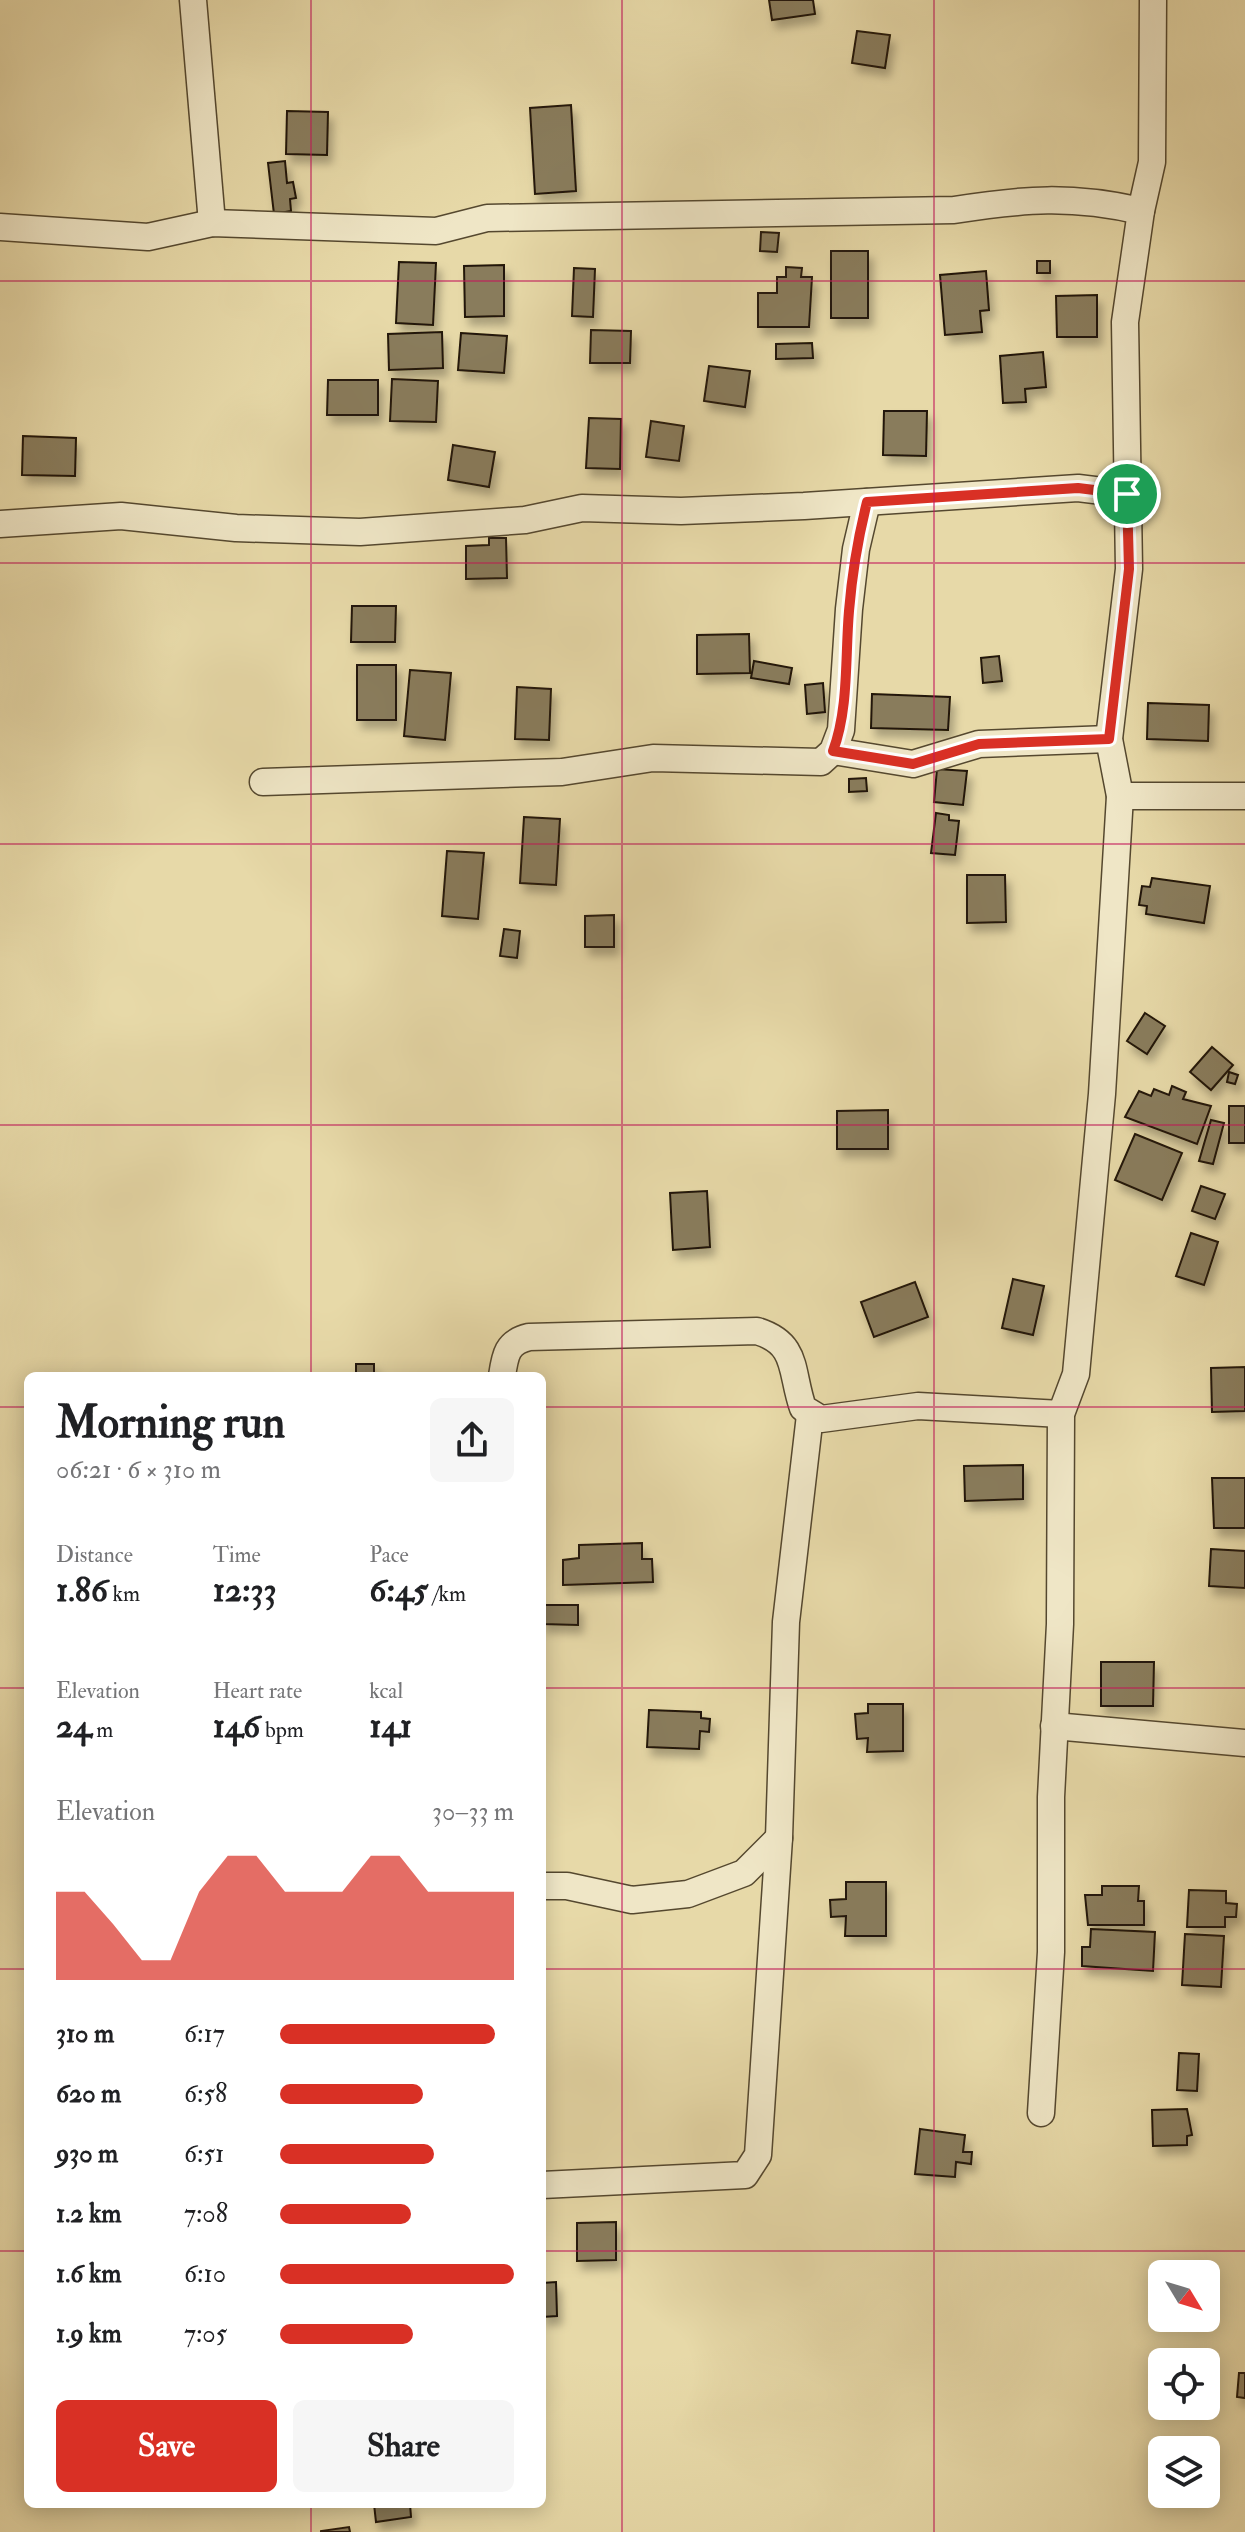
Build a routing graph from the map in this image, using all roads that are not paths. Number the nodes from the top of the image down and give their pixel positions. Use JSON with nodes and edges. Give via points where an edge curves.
{"nodes":[{"id":1,"x":193,"y":0,"type":"edge"},
{"id":2,"x":1153,"y":0,"type":"edge"},
{"id":3,"x":1141,"y":211,"type":"junction"},
{"id":4,"x":212,"y":223,"type":"junction"},
{"id":5,"x":0,"y":227,"type":"edge"},
{"id":6,"x":1127,"y":494,"type":"junction"},
{"id":7,"x":867,"y":502,"type":"junction"},
{"id":8,"x":0,"y":524,"type":"edge"},
{"id":9,"x":1109,"y":739,"type":"junction"},
{"id":10,"x":833,"y":751,"type":"junction"},
{"id":11,"x":263,"y":782,"type":"dead end"},
{"id":12,"x":1120,"y":796,"type":"junction"},
{"id":13,"x":1245,"y":796,"type":"edge"},
{"id":14,"x":503,"y":1372,"type":"edge"},
{"id":15,"x":1061,"y":1414,"type":"junction"},
{"id":16,"x":810,"y":1415,"type":"junction"},
{"id":17,"x":1054,"y":1726,"type":"junction"},
{"id":18,"x":1245,"y":1743,"type":"edge"},
{"id":19,"x":779,"y":1838,"type":"junction"},
{"id":20,"x":546,"y":1886,"type":"edge"},
{"id":21,"x":1041,"y":2113,"type":"dead end"},
{"id":22,"x":546,"y":2185,"type":"edge"}],
"edges":[{"from":1,"to":4,"type":"street"},
{"from":2,"to":3,"type":"street","via":[[1152,162]]},
{"from":3,"to":4,"type":"street","via":[[1091,200],[1030,199],[954,210],[487,218],[436,231]]},
{"from":3,"to":6,"type":"street","via":[[1125,322]]},
{"from":4,"to":5,"type":"street","via":[[148,237]]},
{"from":6,"to":7,"type":"street","via":[[1078,488]]},
{"from":6,"to":9,"type":"street","via":[[1129,569]]},
{"from":7,"to":8,"type":"street","via":[[681,511],[582,508],[525,520],[369,532],[236,528],[121,516]]},
{"from":7,"to":10,"type":"street","via":[[849,609],[841,730]]},
{"from":9,"to":10,"type":"street","via":[[979,744],[913,764]]},
{"from":9,"to":12,"type":"street"},
{"from":10,"to":11,"type":"street","via":[[821,762],[653,758],[562,772]]},
{"from":12,"to":13,"type":"street"},
{"from":12,"to":15,"type":"street","via":[[1102,1094],[1079,1343],[1076,1374]]},
{"from":14,"to":16,"type":"street","via":[[505,1353],[529,1337],[757,1331],[786,1346],[803,1408]]},
{"from":15,"to":16,"type":"street","via":[[918,1406],[834,1419]]},
{"from":15,"to":17,"type":"street"},
{"from":16,"to":19,"type":"street","via":[[786,1622]]},
{"from":17,"to":18,"type":"street"},
{"from":17,"to":21,"type":"street","via":[[1051,1952]]},
{"from":19,"to":20,"type":"street","via":[[744,1873],[688,1894],[632,1900]]},
{"from":19,"to":22,"type":"street","via":[[758,2155],[745,2175]]}]}
